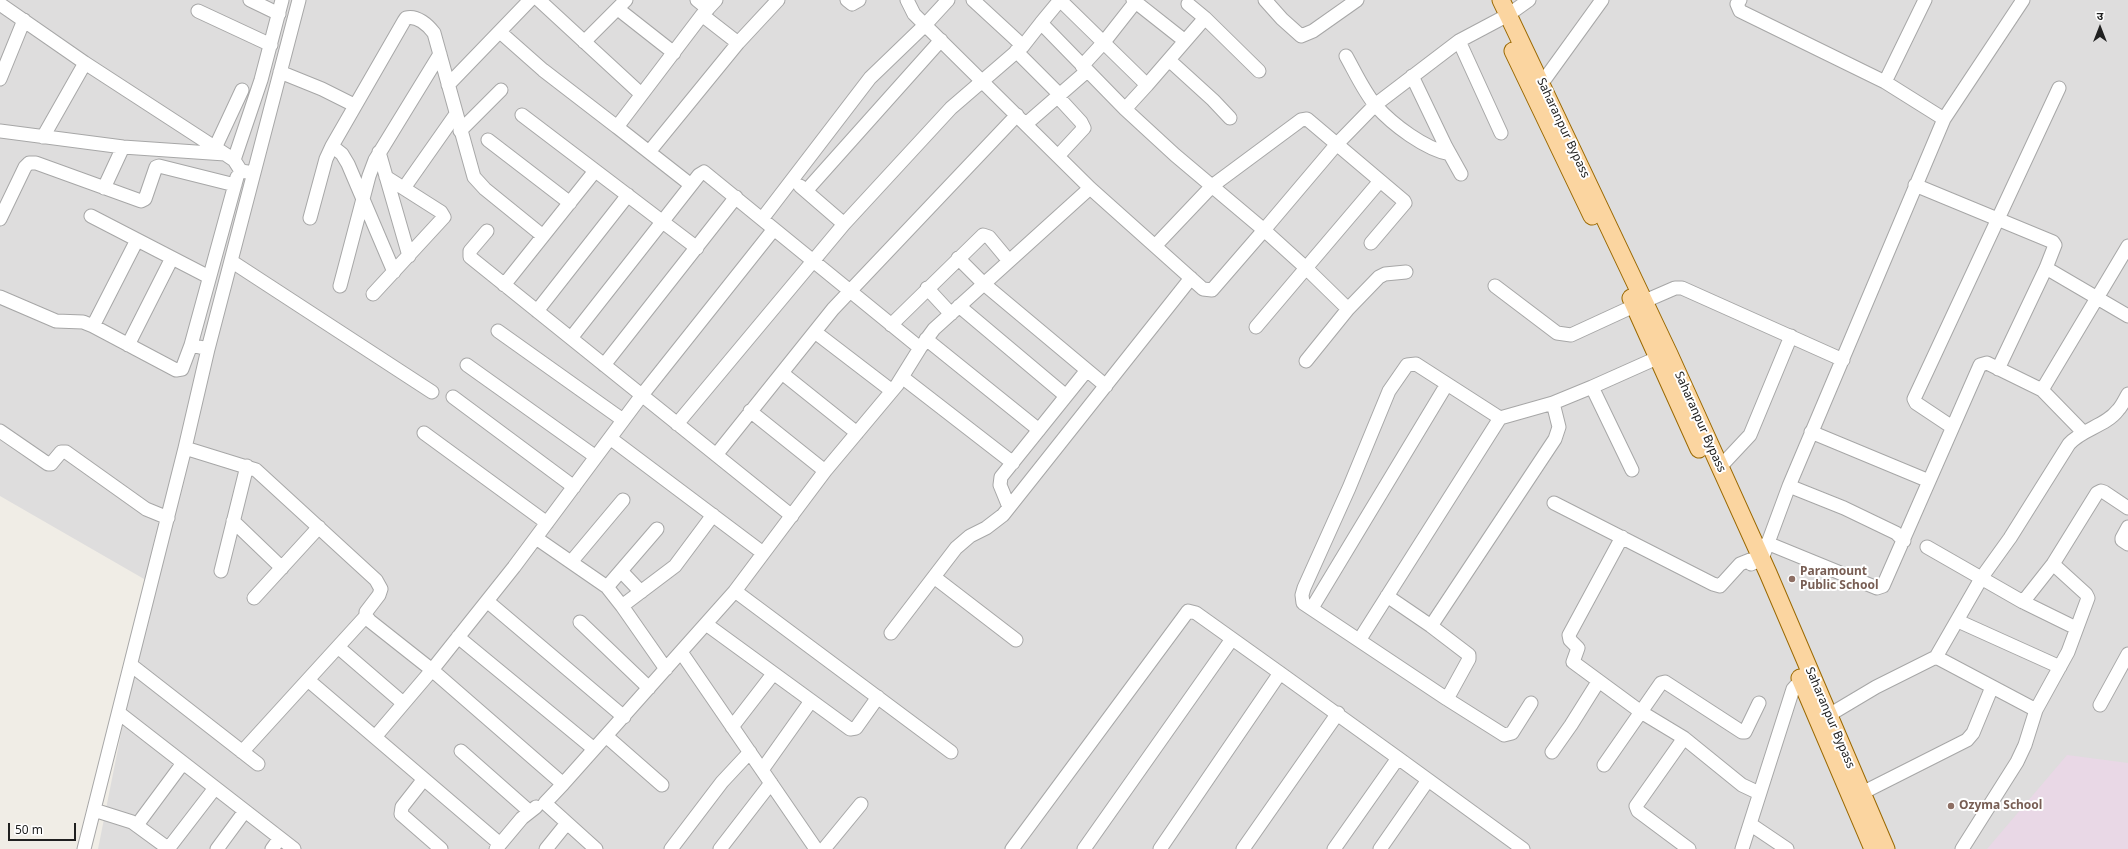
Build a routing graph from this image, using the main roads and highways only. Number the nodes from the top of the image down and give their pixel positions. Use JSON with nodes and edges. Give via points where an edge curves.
{"nodes":[{"id":1,"x":1489,"y":0,"type":"edge"},
{"id":2,"x":1502,"y":11,"type":"edge"},
{"id":3,"x":1640,"y":304,"type":"junction"},
{"id":4,"x":1653,"y":332,"type":"junction"},
{"id":5,"x":1757,"y":557,"type":"junction"},
{"id":6,"x":1806,"y":678,"type":"junction"},
{"id":7,"x":1873,"y":849,"type":"edge"},
{"id":8,"x":1886,"y":849,"type":"edge"}],
"edges":[{"from":1,"to":2,"type":"main road"},
{"from":2,"to":3,"type":"main road"},
{"from":2,"to":3,"type":"main road","name":"Saharanpur Bypass","via":[[1542,83]]},
{"from":3,"to":4,"type":"main road","name":"Saharanpur Bypass"},
{"from":4,"to":5,"type":"main road","name":"Saharanpur Bypass","via":[[1720,467]]},
{"from":4,"to":5,"type":"main road","via":[[1657,358]]},
{"from":5,"to":6,"type":"main road","name":"Saharanpur Bypass"},
{"from":6,"to":7,"type":"main road"},
{"from":6,"to":8,"type":"main road","name":"Saharanpur Bypass","via":[[1829,715]]}]}
